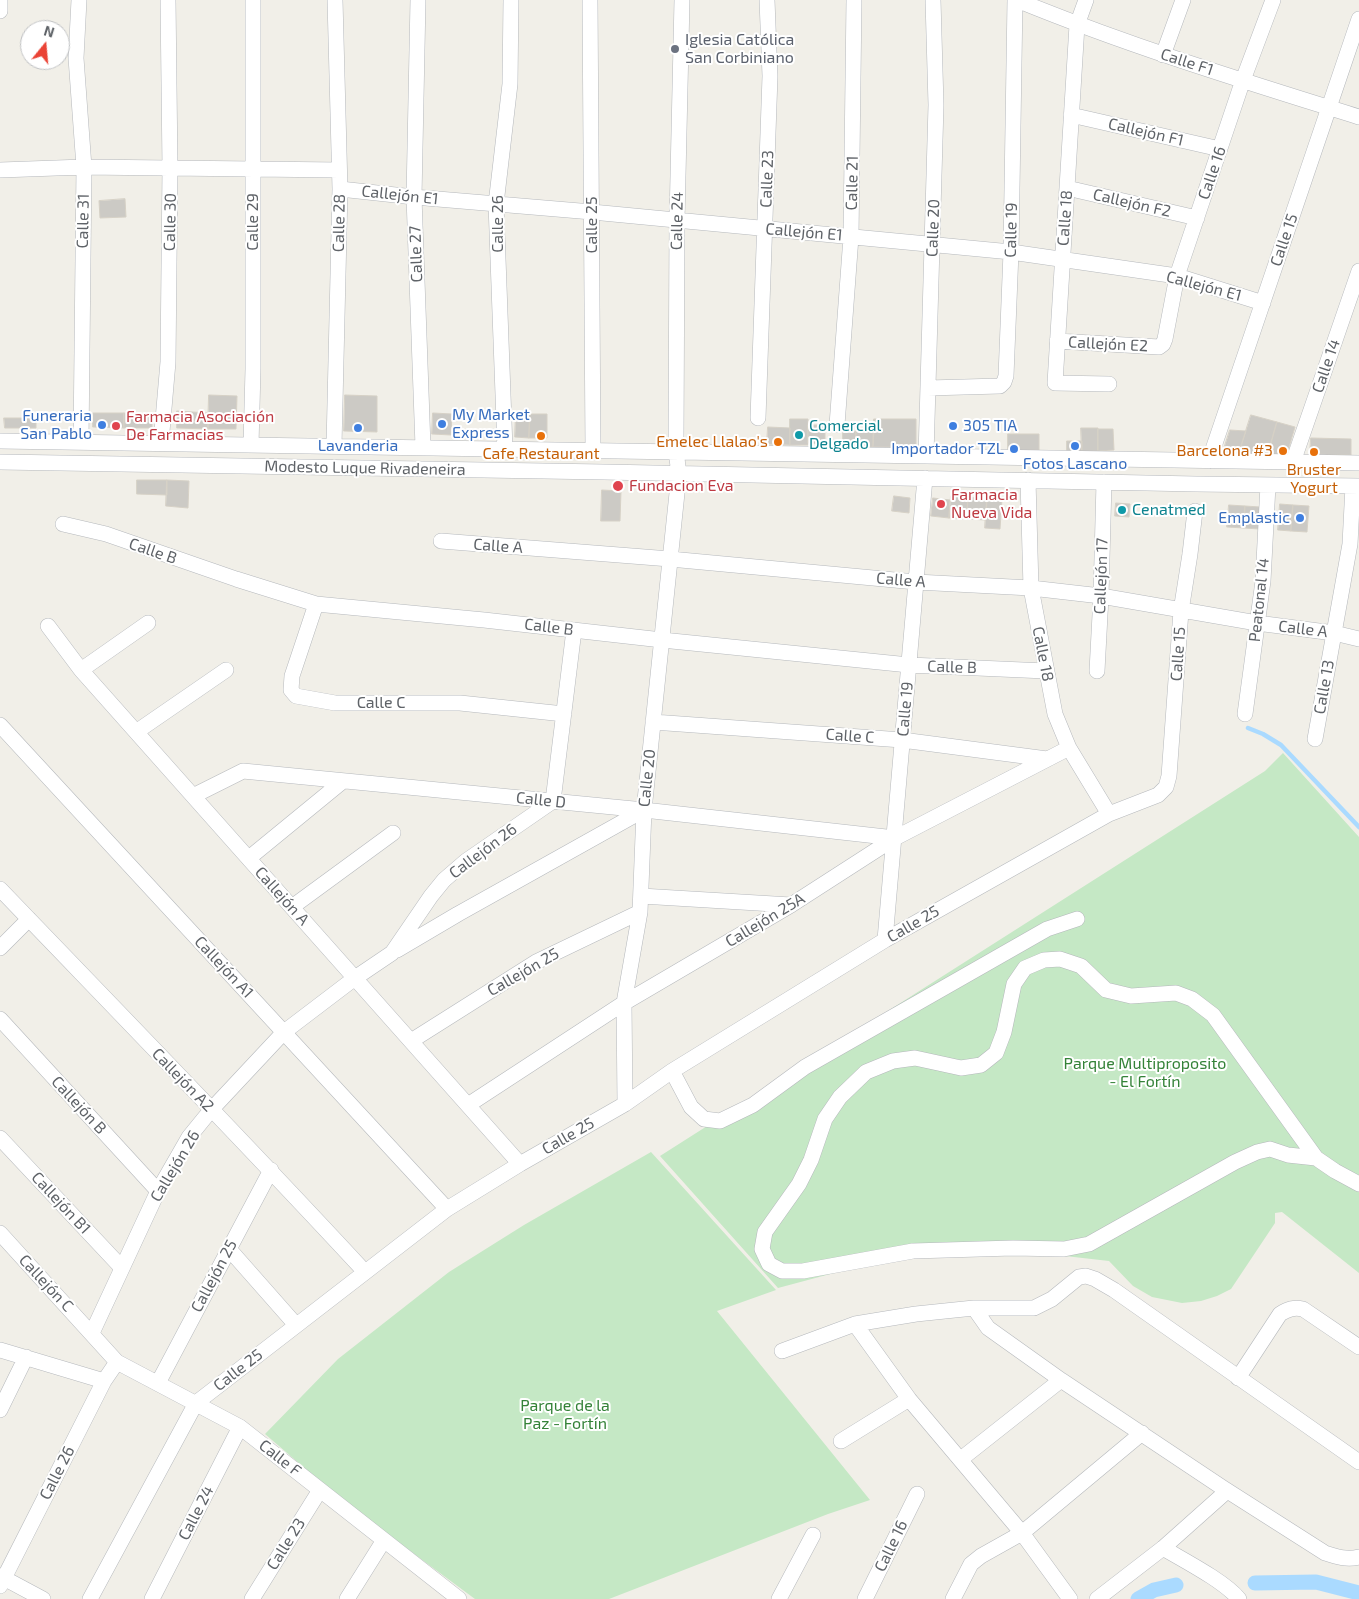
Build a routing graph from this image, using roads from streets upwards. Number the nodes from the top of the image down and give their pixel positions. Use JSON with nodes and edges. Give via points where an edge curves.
{"nodes":[{"id":1,"x":0,"y":0,"type":"edge"},
{"id":2,"x":79,"y":0,"type":"edge"},
{"id":3,"x":168,"y":0,"type":"edge"},
{"id":4,"x":253,"y":0,"type":"edge"},
{"id":5,"x":335,"y":0,"type":"edge"},
{"id":6,"x":418,"y":0,"type":"edge"},
{"id":7,"x":511,"y":0,"type":"edge"},
{"id":8,"x":590,"y":0,"type":"edge"},
{"id":9,"x":682,"y":0,"type":"edge"},
{"id":10,"x":768,"y":0,"type":"edge"},
{"id":11,"x":854,"y":0,"type":"edge"},
{"id":12,"x":933,"y":0,"type":"edge"},
{"id":13,"x":1016,"y":0,"type":"edge"},
{"id":14,"x":1086,"y":0,"type":"edge"},
{"id":15,"x":1183,"y":0,"type":"edge"},
{"id":16,"x":1273,"y":0,"type":"edge"},
{"id":17,"x":0,"y":11,"type":"edge"},
{"id":18,"x":1359,"y":19,"type":"edge"},
{"id":19,"x":1077,"y":24,"type":"junction"},
{"id":20,"x":1163,"y":55,"type":"junction"},
{"id":21,"x":1243,"y":80,"type":"junction"},
{"id":22,"x":1329,"y":107,"type":"junction"},
{"id":23,"x":1071,"y":115,"type":"junction"},
{"id":24,"x":1359,"y":116,"type":"edge"},
{"id":25,"x":1220,"y":148,"type":"junction"},
{"id":26,"x":84,"y":166,"type":"junction"},
{"id":27,"x":170,"y":168,"type":"junction"},
{"id":28,"x":253,"y":169,"type":"junction"},
{"id":29,"x":0,"y":170,"type":"edge"},
{"id":30,"x":339,"y":170,"type":"junction"},
{"id":31,"x":1067,"y":188,"type":"junction"},
{"id":32,"x":340,"y":189,"type":"junction"},
{"id":33,"x":414,"y":197,"type":"junction"},
{"id":34,"x":496,"y":204,"type":"junction"},
{"id":35,"x":592,"y":212,"type":"junction"},
{"id":36,"x":1197,"y":218,"type":"junction"},
{"id":37,"x":677,"y":220,"type":"junction"},
{"id":38,"x":765,"y":229,"type":"junction"},
{"id":39,"x":851,"y":237,"type":"junction"},
{"id":40,"x":932,"y":244,"type":"junction"},
{"id":41,"x":1011,"y":252,"type":"junction"},
{"id":42,"x":1062,"y":260,"type":"junction"},
{"id":43,"x":1359,"y":271,"type":"edge"},
{"id":44,"x":1177,"y":276,"type":"junction"},
{"id":45,"x":1263,"y":303,"type":"junction"},
{"id":46,"x":1057,"y":341,"type":"junction"},
{"id":47,"x":1159,"y":347,"type":"joint"},
{"id":48,"x":1109,"y":384,"type":"dead end"},
{"id":49,"x":928,"y":388,"type":"junction"},
{"id":50,"x":758,"y":418,"type":"dead end"},
{"id":51,"x":837,"y":425,"type":"dead end"},
{"id":52,"x":0,"y":441,"type":"edge"},
{"id":53,"x":56,"y":442,"type":"junction"},
{"id":54,"x":81,"y":442,"type":"junction"},
{"id":55,"x":161,"y":443,"type":"junction"},
{"id":56,"x":204,"y":444,"type":"junction"},
{"id":57,"x":251,"y":445,"type":"junction"},
{"id":58,"x":334,"y":446,"type":"junction"},
{"id":59,"x":676,"y":446,"type":"junction"},
{"id":60,"x":423,"y":447,"type":"junction"},
{"id":61,"x":506,"y":449,"type":"junction"},
{"id":62,"x":593,"y":450,"type":"junction"},
{"id":63,"x":638,"y":451,"type":"junction"},
{"id":64,"x":797,"y":453,"type":"junction"},
{"id":65,"x":926,"y":456,"type":"junction"},
{"id":66,"x":1209,"y":460,"type":"junction"},
{"id":67,"x":0,"y":462,"type":"edge"},
{"id":68,"x":1293,"y":462,"type":"junction"},
{"id":69,"x":1359,"y":463,"type":"edge"},
{"id":70,"x":49,"y":464,"type":"junction"},
{"id":71,"x":144,"y":465,"type":"junction"},
{"id":72,"x":604,"y":472,"type":"junction"},
{"id":73,"x":679,"y":474,"type":"junction"},
{"id":74,"x":776,"y":476,"type":"junction"},
{"id":75,"x":925,"y":478,"type":"junction"},
{"id":76,"x":1028,"y":480,"type":"junction"},
{"id":77,"x":1104,"y":482,"type":"junction"},
{"id":78,"x":1268,"y":485,"type":"junction"},
{"id":79,"x":1356,"y":486,"type":"edge"},
{"id":80,"x":1195,"y":511,"type":"dead end"},
{"id":81,"x":63,"y":524,"type":"dead end"},
{"id":82,"x":441,"y":541,"type":"dead end"},
{"id":83,"x":670,"y":559,"type":"junction"},
{"id":84,"x":916,"y":582,"type":"junction"},
{"id":85,"x":1031,"y":588,"type":"junction"},
{"id":86,"x":1101,"y":596,"type":"junction"},
{"id":87,"x":316,"y":604,"type":"junction"},
{"id":88,"x":1181,"y":611,"type":"junction"},
{"id":89,"x":148,"y":623,"type":"dead end"},
{"id":90,"x":1257,"y":624,"type":"junction"},
{"id":91,"x":48,"y":626,"type":"dead end"},
{"id":92,"x":574,"y":630,"type":"junction"},
{"id":93,"x":1334,"y":633,"type":"junction"},
{"id":94,"x":1359,"y":639,"type":"edge"},
{"id":95,"x":662,"y":640,"type":"junction"},
{"id":96,"x":909,"y":665,"type":"junction"},
{"id":97,"x":81,"y":670,"type":"junction"},
{"id":98,"x":226,"y":670,"type":"dead end"},
{"id":99,"x":1046,"y":671,"type":"junction"},
{"id":100,"x":1097,"y":671,"type":"dead end"},
{"id":101,"x":564,"y":714,"type":"junction"},
{"id":102,"x":1245,"y":714,"type":"dead end"},
{"id":103,"x":653,"y":722,"type":"junction"},
{"id":104,"x":0,"y":725,"type":"edge"},
{"id":105,"x":136,"y":732,"type":"junction"},
{"id":106,"x":1315,"y":739,"type":"dead end"},
{"id":107,"x":902,"y":740,"type":"junction"},
{"id":108,"x":1068,"y":748,"type":"junction"},
{"id":109,"x":1047,"y":759,"type":"junction"},
{"id":110,"x":343,"y":781,"type":"junction"},
{"id":111,"x":1158,"y":795,"type":"joint"},
{"id":112,"x":193,"y":796,"type":"junction"},
{"id":113,"x":553,"y":801,"type":"junction"},
{"id":114,"x":644,"y":810,"type":"junction"},
{"id":115,"x":1108,"y":814,"type":"junction"},
{"id":116,"x":392,"y":833,"type":"dead end"},
{"id":117,"x":895,"y":838,"type":"junction"},
{"id":118,"x":248,"y":858,"type":"junction"},
{"id":119,"x":0,"y":889,"type":"edge"},
{"id":120,"x":641,"y":896,"type":"junction"},
{"id":121,"x":792,"y":905,"type":"junction"},
{"id":122,"x":292,"y":907,"type":"junction"},
{"id":123,"x":640,"y":912,"type":"junction"},
{"id":124,"x":29,"y":919,"type":"junction"},
{"id":125,"x":1077,"y":919,"type":"dead end"},
{"id":126,"x":885,"y":940,"type":"junction"},
{"id":127,"x":0,"y":948,"type":"edge"},
{"id":128,"x":392,"y":953,"type":"junction"},
{"id":129,"x":355,"y":978,"type":"junction"},
{"id":130,"x":624,"y":1003,"type":"junction"},
{"id":131,"x":0,"y":1019,"type":"edge"},
{"id":132,"x":284,"y":1032,"type":"junction"},
{"id":133,"x":411,"y":1041,"type":"junction"},
{"id":134,"x":672,"y":1071,"type":"junction"},
{"id":135,"x":468,"y":1104,"type":"junction"},
{"id":136,"x":625,"y":1104,"type":"junction"},
{"id":137,"x":211,"y":1110,"type":"junction"},
{"id":138,"x":0,"y":1138,"type":"edge"},
{"id":139,"x":1316,"y":1158,"type":"junction"},
{"id":140,"x":520,"y":1164,"type":"junction"},
{"id":141,"x":271,"y":1170,"type":"junction"},
{"id":142,"x":1359,"y":1184,"type":"edge"},
{"id":143,"x":158,"y":1191,"type":"junction"},
{"id":144,"x":447,"y":1208,"type":"junction"},
{"id":145,"x":0,"y":1233,"type":"edge"},
{"id":146,"x":229,"y":1249,"type":"junction"},
{"id":147,"x":122,"y":1268,"type":"junction"},
{"id":148,"x":365,"y":1272,"type":"junction"},
{"id":149,"x":974,"y":1308,"type":"junction"},
{"id":150,"x":855,"y":1324,"type":"junction"},
{"id":151,"x":296,"y":1325,"type":"junction"},
{"id":152,"x":92,"y":1333,"type":"junction"},
{"id":153,"x":1359,"y":1348,"type":"edge"},
{"id":154,"x":0,"y":1350,"type":"edge"},
{"id":155,"x":782,"y":1351,"type":"dead end"},
{"id":156,"x":26,"y":1358,"type":"junction"},
{"id":157,"x":117,"y":1362,"type":"junction"},
{"id":158,"x":1238,"y":1378,"type":"junction"},
{"id":159,"x":1061,"y":1380,"type":"junction"},
{"id":160,"x":104,"y":1381,"type":"junction"},
{"id":161,"x":158,"y":1383,"type":"junction"},
{"id":162,"x":909,"y":1399,"type":"junction"},
{"id":163,"x":196,"y":1403,"type":"junction"},
{"id":164,"x":0,"y":1410,"type":"edge"},
{"id":165,"x":240,"y":1427,"type":"junction"},
{"id":166,"x":1142,"y":1433,"type":"junction"},
{"id":167,"x":841,"y":1441,"type":"dead end"},
{"id":168,"x":961,"y":1459,"type":"junction"},
{"id":169,"x":1359,"y":1462,"type":"edge"},
{"id":170,"x":320,"y":1490,"type":"junction"},
{"id":171,"x":1228,"y":1491,"type":"junction"},
{"id":172,"x":917,"y":1494,"type":"dead end"},
{"id":173,"x":1022,"y":1533,"type":"junction"},
{"id":174,"x":813,"y":1535,"type":"dead end"},
{"id":175,"x":384,"y":1540,"type":"junction"},
{"id":176,"x":1163,"y":1548,"type":"junction"},
{"id":177,"x":1359,"y":1557,"type":"edge"},
{"id":178,"x":2,"y":1580,"type":"edge"},
{"id":179,"x":454,"y":1597,"type":"edge"},
{"id":180,"x":43,"y":1599,"type":"edge"},
{"id":181,"x":90,"y":1599,"type":"edge"},
{"id":182,"x":152,"y":1599,"type":"edge"},
{"id":183,"x":252,"y":1599,"type":"edge"},
{"id":184,"x":347,"y":1599,"type":"edge"},
{"id":185,"x":779,"y":1599,"type":"edge"},
{"id":186,"x":865,"y":1599,"type":"edge"},
{"id":187,"x":953,"y":1599,"type":"edge"},
{"id":188,"x":1070,"y":1599,"type":"edge"},
{"id":189,"x":1097,"y":1599,"type":"edge"},
{"id":190,"x":1239,"y":1599,"type":"edge"}],
"edges":[{"from":1,"to":17,"type":"street"},
{"from":2,"to":26,"type":"street","name":"Calle 31","via":[[76,58]]},
{"from":3,"to":27,"type":"street","name":"Calle 30"},
{"from":4,"to":28,"type":"street","name":"Calle 29"},
{"from":5,"to":30,"type":"street","name":"Calle 28"},
{"from":6,"to":33,"type":"street","name":"Calle 27"},
{"from":7,"to":34,"type":"street","name":"Calle 26","via":[[510,84]]},
{"from":8,"to":35,"type":"street","name":"Calle 25"},
{"from":9,"to":37,"type":"street","name":"Calle 24"},
{"from":10,"to":38,"type":"street","name":"Calle 23","via":[[770,76]]},
{"from":11,"to":39,"type":"street","name":"Calle 21"},
{"from":12,"to":40,"type":"street","name":"Calle 20","via":[[936,105]]},
{"from":13,"to":19,"type":"street","name":"Calle F1"},
{"from":13,"to":41,"type":"street","name":"Calle 19"},
{"from":14,"to":19,"type":"street","name":"Calle 18"},
{"from":15,"to":20,"type":"street"},
{"from":16,"to":21,"type":"street","name":"Calle 16"},
{"from":18,"to":22,"type":"street","name":"Calle 15"},
{"from":19,"to":20,"type":"street","name":"Calle F1"},
{"from":19,"to":23,"type":"street","name":"Calle 18"},
{"from":20,"to":21,"type":"street","name":"Calle F1"},
{"from":21,"to":22,"type":"street","name":"Calle F1"},
{"from":21,"to":25,"type":"street","name":"Calle 16"},
{"from":22,"to":24,"type":"street","name":"Calle F1"},
{"from":22,"to":45,"type":"street","name":"Calle 15"},
{"from":23,"to":25,"type":"street","name":"Callejón F1"},
{"from":23,"to":31,"type":"street","name":"Calle 18"},
{"from":25,"to":36,"type":"street","name":"Calle 16"},
{"from":26,"to":27,"type":"street"},
{"from":26,"to":29,"type":"street"},
{"from":26,"to":54,"type":"street","name":"Calle 31"},
{"from":27,"to":28,"type":"street"},
{"from":27,"to":55,"type":"street","name":"Calle 30","via":[[168,362]]},
{"from":28,"to":30,"type":"street"},
{"from":28,"to":57,"type":"street","name":"Calle 29"},
{"from":30,"to":32,"type":"street","name":"Calle 28"},
{"from":31,"to":36,"type":"street","name":"Callejón F2"},
{"from":31,"to":42,"type":"street","name":"Calle 18"},
{"from":32,"to":33,"type":"street","name":"Callejón E1"},
{"from":32,"to":58,"type":"street","name":"Calle 28"},
{"from":33,"to":34,"type":"street","name":"Callejón E1"},
{"from":33,"to":60,"type":"street","name":"Calle 27"},
{"from":34,"to":35,"type":"street","name":"Callejón E1"},
{"from":34,"to":61,"type":"street","name":"Calle 26"},
{"from":35,"to":37,"type":"street","name":"Callejón E1"},
{"from":35,"to":62,"type":"street","name":"Calle 25"},
{"from":36,"to":44,"type":"street","name":"Calle 16"},
{"from":37,"to":38,"type":"street","name":"Callejón E1"},
{"from":37,"to":59,"type":"street","name":"Calle 24"},
{"from":38,"to":39,"type":"street","name":"Callejón E1"},
{"from":38,"to":50,"type":"street","name":"Calle 23"},
{"from":39,"to":40,"type":"street","name":"Callejón E1"},
{"from":39,"to":51,"type":"street","name":"Calle 21"},
{"from":40,"to":41,"type":"street","name":"Callejón E1"},
{"from":40,"to":49,"type":"street","name":"Calle 20"},
{"from":41,"to":42,"type":"street","name":"Callejón E1"},
{"from":41,"to":49,"type":"street","name":"Calle 19","via":[[1004,382],[992,387]]},
{"from":42,"to":44,"type":"street","name":"Callejón E1"},
{"from":42,"to":46,"type":"street","name":"Calle 18"},
{"from":43,"to":68,"type":"street","name":"Calle 14"},
{"from":44,"to":45,"type":"street","name":"Callejón E1"},
{"from":44,"to":47,"type":"street","name":"Calle 16","via":[[1165,339]]},
{"from":45,"to":66,"type":"street","name":"Calle 15"},
{"from":46,"to":47,"type":"street","name":"Callejón E2"},
{"from":46,"to":48,"type":"street","name":"Calle 18","via":[[1055,383]]},
{"from":49,"to":65,"type":"street","name":"Calle 20"},
{"from":52,"to":53,"type":"street","name":"Modesto Luque Rivadeneira"},
{"from":53,"to":54,"type":"street","name":"Modesto Luque Rivadeneira"},
{"from":53,"to":70,"type":"street"},
{"from":54,"to":55,"type":"street","name":"Modesto Luque Rivadeneira"},
{"from":55,"to":56,"type":"street","name":"Modesto Luque Rivadeneira"},
{"from":56,"to":57,"type":"street","name":"Modesto Luque Rivadeneira"},
{"from":56,"to":71,"type":"street","via":[[198,453],[189,457]]},
{"from":57,"to":58,"type":"street","name":"Modesto Luque Rivadeneira"},
{"from":58,"to":60,"type":"street","name":"Modesto Luque Rivadeneira"},
{"from":59,"to":63,"type":"street","name":"Modesto Luque Rivadeneira"},
{"from":59,"to":64,"type":"street","name":"Modesto Luque Rivadeneira"},
{"from":59,"to":73,"type":"street","name":"Calle 20"},
{"from":60,"to":61,"type":"street","name":"Modesto Luque Rivadeneira"},
{"from":61,"to":62,"type":"street","name":"Modesto Luque Rivadeneira"},
{"from":62,"to":63,"type":"street","name":"Modesto Luque Rivadeneira"},
{"from":63,"to":72,"type":"street","via":[[636,464],[619,465]]},
{"from":64,"to":65,"type":"street","name":"Modesto Luque Rivadeneira"},
{"from":64,"to":74,"type":"street","via":[[792,459],[777,462]]},
{"from":65,"to":66,"type":"street","name":"Modesto Luque Rivadeneira"},
{"from":66,"to":68,"type":"street","name":"Modesto Luque Rivadeneira"},
{"from":67,"to":70,"type":"street","name":"Modesto Luque Rivadeneira"},
{"from":68,"to":69,"type":"street","name":"Modesto Luque Rivadeneira"},
{"from":70,"to":71,"type":"street","name":"Modesto Luque Rivadeneira"},
{"from":71,"to":72,"type":"street","name":"Modesto Luque Rivadeneira"},
{"from":72,"to":73,"type":"street","name":"Modesto Luque Rivadeneira"},
{"from":73,"to":74,"type":"street","name":"Modesto Luque Rivadeneira"},
{"from":73,"to":83,"type":"street","name":"Calle 20"},
{"from":74,"to":75,"type":"street","name":"Modesto Luque Rivadeneira"},
{"from":75,"to":76,"type":"street","name":"Modesto Luque Rivadeneira"},
{"from":75,"to":84,"type":"street","name":"Calle 19"},
{"from":76,"to":77,"type":"street","name":"Modesto Luque Rivadeneira"},
{"from":76,"to":85,"type":"street","name":"Calle 18"},
{"from":77,"to":78,"type":"street","name":"Modesto Luque Rivadeneira"},
{"from":77,"to":86,"type":"street","name":"Callejón 17"},
{"from":78,"to":79,"type":"street","name":"Modesto Luque Rivadeneira"},
{"from":78,"to":90,"type":"street","name":"Peatonal 14","via":[[1263,581]]},
{"from":79,"to":93,"type":"street","name":"Calle 13","via":[[1350,544]]},
{"from":80,"to":88,"type":"street","name":"Calle 15"},
{"from":81,"to":87,"type":"street","name":"Calle B","via":[[106,534]]},
{"from":82,"to":83,"type":"street","name":"Calle A"},
{"from":83,"to":84,"type":"street","name":"Calle A"},
{"from":83,"to":95,"type":"street","name":"Calle 20"},
{"from":84,"to":85,"type":"street","name":"Calle A"},
{"from":84,"to":96,"type":"street","name":"Calle 19"},
{"from":85,"to":86,"type":"street","name":"Calle A"},
{"from":85,"to":99,"type":"street","name":"Calle 18"},
{"from":86,"to":88,"type":"street","name":"Calle A"},
{"from":86,"to":100,"type":"street","name":"Callejón 17"},
{"from":87,"to":92,"type":"street","name":"Calle B"},
{"from":87,"to":101,"type":"street","name":"Calle C","via":[[292,676],[291,690],[296,696],[335,702],[460,703]]},
{"from":88,"to":90,"type":"street","name":"Calle A"},
{"from":88,"to":111,"type":"street","name":"Calle 15","via":[[1170,776]]},
{"from":89,"to":97,"type":"street"},
{"from":90,"to":93,"type":"street","name":"Calle A"},
{"from":90,"to":102,"type":"street","name":"Peatonal 14"},
{"from":91,"to":97,"type":"street","name":"Callejón A"},
{"from":92,"to":95,"type":"street","name":"Calle B"},
{"from":92,"to":101,"type":"street"},
{"from":93,"to":94,"type":"street","name":"Calle A"},
{"from":93,"to":106,"type":"street","name":"Calle 13"},
{"from":95,"to":96,"type":"street","name":"Calle B"},
{"from":95,"to":103,"type":"street","name":"Calle 20"},
{"from":96,"to":99,"type":"street","name":"Calle B"},
{"from":96,"to":107,"type":"street","name":"Calle 19"},
{"from":97,"to":105,"type":"street","name":"Callejón A"},
{"from":98,"to":105,"type":"street"},
{"from":99,"to":108,"type":"street","name":"Calle 18","via":[[1055,714]]},
{"from":101,"to":113,"type":"street"},
{"from":103,"to":107,"type":"street","name":"Calle C"},
{"from":103,"to":114,"type":"street","name":"Calle 20"},
{"from":104,"to":132,"type":"street","name":"Callejón A1"},
{"from":105,"to":112,"type":"street","name":"Callejón A"},
{"from":107,"to":109,"type":"street","name":"Calle C"},
{"from":107,"to":117,"type":"street","name":"Calle 19"},
{"from":108,"to":109,"type":"street","name":"Callejón 25A"},
{"from":108,"to":115,"type":"street","name":"Calle 18"},
{"from":109,"to":117,"type":"street","name":"Callejón 25A"},
{"from":110,"to":112,"type":"street","name":"Calle D","via":[[243,771]]},
{"from":110,"to":113,"type":"street","name":"Calle D"},
{"from":110,"to":118,"type":"street"},
{"from":111,"to":115,"type":"street","name":"Calle 25"},
{"from":112,"to":118,"type":"street","name":"Callejón A"},
{"from":113,"to":114,"type":"street","name":"Calle D"},
{"from":113,"to":128,"type":"street","name":"Callejón 26","via":[[444,880]]},
{"from":114,"to":117,"type":"street","name":"Calle D"},
{"from":114,"to":120,"type":"street","name":"Calle 20"},
{"from":114,"to":128,"type":"street","name":"Callejón 26"},
{"from":115,"to":126,"type":"street","name":"Calle 25"},
{"from":116,"to":122,"type":"street"},
{"from":117,"to":121,"type":"street","name":"Callejón 25A"},
{"from":117,"to":126,"type":"street","name":"Calle 19"},
{"from":118,"to":122,"type":"street","name":"Callejón A"},
{"from":119,"to":124,"type":"street","name":"Callejón A2"},
{"from":120,"to":121,"type":"street"},
{"from":120,"to":123,"type":"street","name":"Calle 20"},
{"from":121,"to":130,"type":"street","name":"Callejón 25A"},
{"from":122,"to":129,"type":"street","name":"Callejón A"},
{"from":123,"to":130,"type":"street","name":"Calle 20"},
{"from":123,"to":133,"type":"street","name":"Callejón 25","via":[[536,962]]},
{"from":124,"to":127,"type":"street"},
{"from":124,"to":137,"type":"street","name":"Callejón A2"},
{"from":125,"to":134,"type":"street","via":[[1047,929],[805,1067],[753,1105],[720,1121],[704,1119],[690,1107]]},
{"from":126,"to":134,"type":"street","name":"Calle 25"},
{"from":128,"to":129,"type":"street","name":"Callejón 26"},
{"from":129,"to":132,"type":"street","name":"Callejón 26"},
{"from":129,"to":133,"type":"street","name":"Callejón A"},
{"from":130,"to":135,"type":"street","name":"Callejón 25A"},
{"from":130,"to":136,"type":"street","name":"Calle 20"},
{"from":131,"to":143,"type":"street","name":"Callejón B"},
{"from":132,"to":137,"type":"street","name":"Callejón 26"},
{"from":132,"to":144,"type":"street","name":"Callejón A1"},
{"from":133,"to":135,"type":"street","name":"Callejón A"},
{"from":134,"to":136,"type":"street","name":"Calle 25"},
{"from":135,"to":140,"type":"street","name":"Callejón A"},
{"from":136,"to":140,"type":"street","name":"Calle 25"},
{"from":137,"to":141,"type":"street","name":"Callejón A2"},
{"from":137,"to":143,"type":"street","name":"Callejón 26","via":[[189,1137]]},
{"from":138,"to":147,"type":"street","name":"Callejón B1"},
{"from":139,"to":139,"type":"street","via":[[1270,1150],[1256,1152],[1089,1244],[1064,1249],[913,1251],[803,1271],[782,1271],[769,1264],[762,1250],[765,1232],[799,1184],[825,1119],[840,1097],[866,1072],[893,1061],[915,1058],[961,1068],[981,1065],[996,1053],[1014,984],[1025,968],[1044,960],[1060,959],[1080,966],[1106,990],[1130,996],[1176,993],[1192,999],[1213,1015]]},
{"from":139,"to":142,"type":"street"},
{"from":140,"to":144,"type":"street","name":"Calle 25"},
{"from":141,"to":146,"type":"street","name":"Callejón 25"},
{"from":141,"to":148,"type":"street","name":"Callejón A2"},
{"from":143,"to":147,"type":"street","name":"Callejón 26"},
{"from":144,"to":148,"type":"street","name":"Calle 25"},
{"from":145,"to":152,"type":"street","name":"Callejón C"},
{"from":146,"to":151,"type":"street"},
{"from":146,"to":161,"type":"street","name":"Callejón 25"},
{"from":147,"to":152,"type":"street","name":"Callejón 26"},
{"from":148,"to":151,"type":"street","name":"Calle 25"},
{"from":149,"to":150,"type":"street"},
{"from":149,"to":158,"type":"street","via":[[1034,1308],[1052,1299],[1079,1277],[1094,1278]]},
{"from":149,"to":159,"type":"street","via":[[988,1328]]},
{"from":150,"to":155,"type":"street"},
{"from":150,"to":162,"type":"street"},
{"from":151,"to":163,"type":"street","name":"Calle 25"},
{"from":152,"to":157,"type":"street","name":"Calle F"},
{"from":153,"to":158,"type":"street","via":[[1303,1309],[1288,1309],[1280,1314]]},
{"from":154,"to":156,"type":"street"},
{"from":156,"to":160,"type":"street"},
{"from":156,"to":164,"type":"street"},
{"from":157,"to":160,"type":"street","name":"Calle 26"},
{"from":157,"to":161,"type":"street","name":"Calle F"},
{"from":158,"to":169,"type":"street"},
{"from":159,"to":166,"type":"street"},
{"from":159,"to":168,"type":"street"},
{"from":160,"to":178,"type":"street","name":"Calle 26"},
{"from":161,"to":163,"type":"street","name":"Calle F"},
{"from":162,"to":167,"type":"street"},
{"from":162,"to":168,"type":"street"},
{"from":163,"to":165,"type":"street","name":"Calle F"},
{"from":163,"to":181,"type":"street","name":"Calle 25"},
{"from":165,"to":170,"type":"street","name":"Calle F"},
{"from":165,"to":182,"type":"street","name":"Calle 24"},
{"from":166,"to":171,"type":"street"},
{"from":166,"to":173,"type":"street"},
{"from":168,"to":173,"type":"street"},
{"from":170,"to":175,"type":"street","name":"Calle F"},
{"from":170,"to":183,"type":"street","name":"Calle 23"},
{"from":171,"to":176,"type":"street"},
{"from":171,"to":177,"type":"street","via":[[1325,1553],[1349,1559]]},
{"from":172,"to":186,"type":"street","name":"Calle 16"},
{"from":173,"to":187,"type":"street","via":[[968,1567]]},
{"from":173,"to":188,"type":"street"},
{"from":174,"to":185,"type":"street"},
{"from":175,"to":179,"type":"street","name":"Calle F"},
{"from":175,"to":184,"type":"street"},
{"from":176,"to":189,"type":"street"},
{"from":176,"to":190,"type":"street"},
{"from":178,"to":180,"type":"street"}]}
